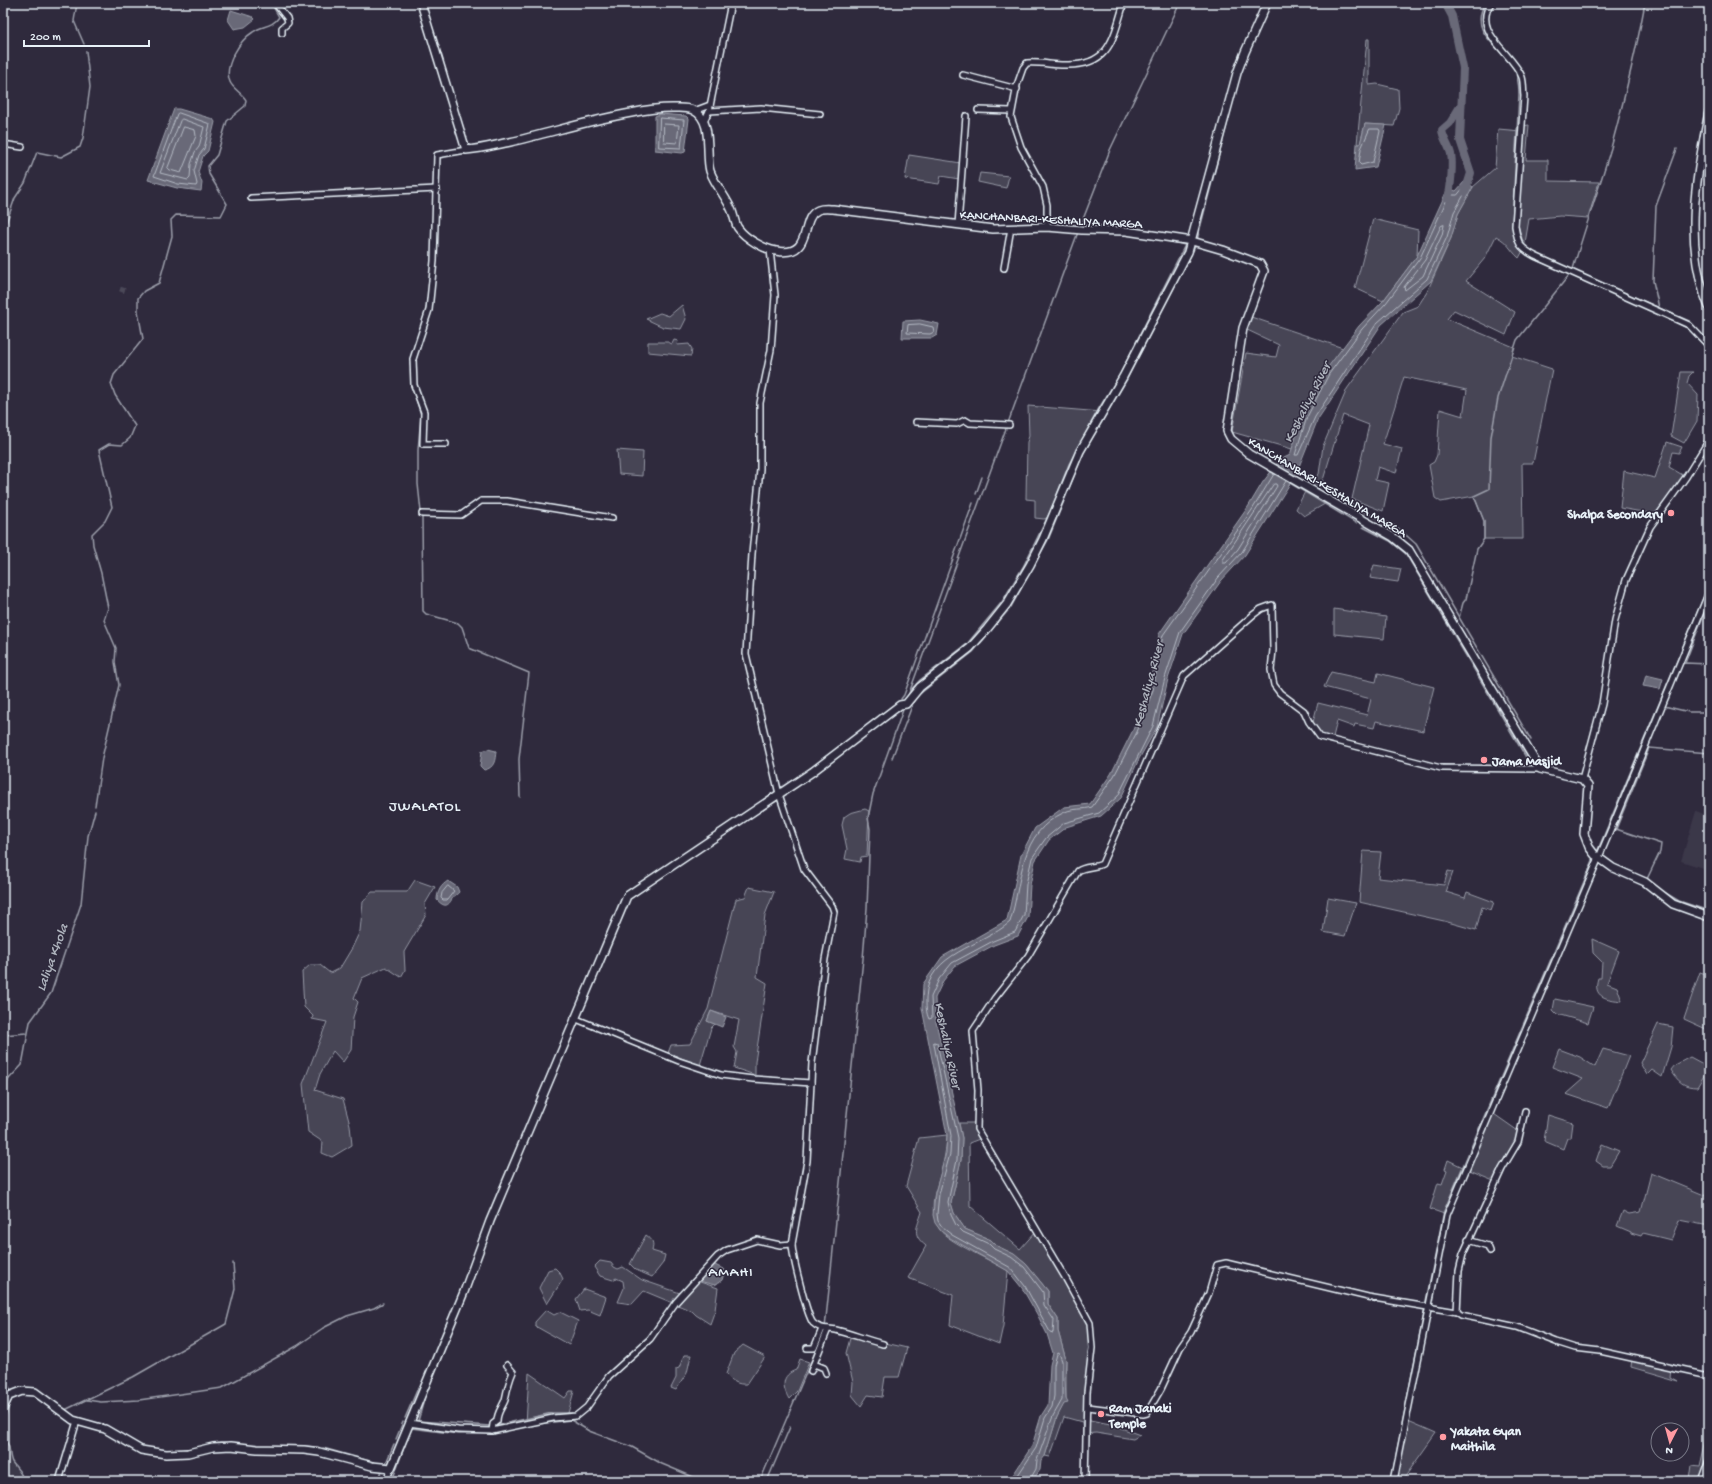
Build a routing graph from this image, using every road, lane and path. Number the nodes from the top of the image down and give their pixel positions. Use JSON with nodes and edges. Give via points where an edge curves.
{"nodes":[{"id":1,"x":275,"y":3,"type":"edge"},
{"id":2,"x":421,"y":3,"type":"edge"},
{"id":3,"x":731,"y":3,"type":"edge"},
{"id":4,"x":1124,"y":3,"type":"edge"},
{"id":5,"x":1267,"y":3,"type":"edge"},
{"id":6,"x":1491,"y":3,"type":"edge"},
{"id":7,"x":282,"y":33,"type":"dead end"},
{"id":8,"x":963,"y":75,"type":"dead end"},
{"id":9,"x":1016,"y":89,"type":"junction"},
{"id":10,"x":710,"y":105,"type":"junction"},
{"id":11,"x":694,"y":110,"type":"junction"},
{"id":12,"x":978,"y":110,"type":"dead end"},
{"id":13,"x":709,"y":111,"type":"junction"},
{"id":14,"x":1011,"y":111,"type":"junction"},
{"id":15,"x":1709,"y":112,"type":"edge"},
{"id":16,"x":820,"y":114,"type":"dead end"},
{"id":17,"x":966,"y":116,"type":"dead end"},
{"id":18,"x":704,"y":121,"type":"junction"},
{"id":19,"x":3,"y":144,"type":"edge"},
{"id":20,"x":22,"y":147,"type":"dead end"},
{"id":21,"x":466,"y":150,"type":"junction"},
{"id":22,"x":437,"y":189,"type":"junction"},
{"id":23,"x":251,"y":198,"type":"dead end"},
{"id":24,"x":958,"y":225,"type":"junction"},
{"id":25,"x":1047,"y":227,"type":"junction"},
{"id":26,"x":1011,"y":228,"type":"junction"},
{"id":27,"x":1192,"y":241,"type":"junction"},
{"id":28,"x":770,"y":250,"type":"junction"},
{"id":29,"x":1004,"y":268,"type":"dead end"},
{"id":30,"x":1709,"y":307,"type":"edge"},
{"id":31,"x":1709,"y":346,"type":"edge"},
{"id":32,"x":916,"y":422,"type":"dead end"},
{"id":33,"x":1007,"y":425,"type":"dead end"},
{"id":34,"x":1709,"y":440,"type":"edge"},
{"id":35,"x":446,"y":444,"type":"dead end"},
{"id":36,"x":422,"y":514,"type":"dead end"},
{"id":37,"x":612,"y":518,"type":"dead end"},
{"id":38,"x":1709,"y":592,"type":"edge"},
{"id":39,"x":1540,"y":769,"type":"junction"},
{"id":40,"x":1582,"y":779,"type":"junction"},
{"id":41,"x":779,"y":794,"type":"junction"},
{"id":42,"x":1598,"y":857,"type":"junction"},
{"id":43,"x":1709,"y":917,"type":"edge"},
{"id":44,"x":574,"y":1018,"type":"junction"},
{"id":45,"x":811,"y":1083,"type":"junction"},
{"id":46,"x":1525,"y":1111,"type":"dead end"},
{"id":47,"x":1468,"y":1240,"type":"junction"},
{"id":48,"x":792,"y":1244,"type":"junction"},
{"id":49,"x":1490,"y":1251,"type":"dead end"},
{"id":50,"x":1428,"y":1307,"type":"junction"},
{"id":51,"x":1457,"y":1312,"type":"junction"},
{"id":52,"x":825,"y":1329,"type":"junction"},
{"id":53,"x":883,"y":1344,"type":"dead end"},
{"id":54,"x":807,"y":1348,"type":"dead end"},
{"id":55,"x":814,"y":1364,"type":"junction"},
{"id":56,"x":507,"y":1365,"type":"dead end"},
{"id":57,"x":811,"y":1371,"type":"dead end"},
{"id":58,"x":826,"y":1373,"type":"dead end"},
{"id":59,"x":1709,"y":1375,"type":"edge"},
{"id":60,"x":3,"y":1389,"type":"edge"},
{"id":61,"x":11,"y":1395,"type":"junction"},
{"id":62,"x":1088,"y":1406,"type":"junction"},
{"id":63,"x":3,"y":1408,"type":"edge"},
{"id":64,"x":77,"y":1421,"type":"junction"},
{"id":65,"x":409,"y":1423,"type":"junction"},
{"id":66,"x":492,"y":1430,"type":"junction"},
{"id":67,"x":1709,"y":1459,"type":"edge"},
{"id":68,"x":391,"y":1468,"type":"junction"},
{"id":69,"x":59,"y":1481,"type":"edge"},
{"id":70,"x":386,"y":1481,"type":"edge"},
{"id":71,"x":1085,"y":1481,"type":"edge"},
{"id":72,"x":1394,"y":1481,"type":"edge"},
{"id":73,"x":1701,"y":1481,"type":"edge"}],
"edges":[{"from":1,"to":7,"type":"street","via":[[287,18],[288,23],[282,28]]},
{"from":2,"to":21,"type":"street"},
{"from":3,"to":10,"type":"street"},
{"from":4,"to":9,"type":"street","via":[[1114,37],[1106,52],[1096,61],[1074,66],[1027,62]]},
{"from":5,"to":27,"type":"street","via":[[1237,72]]},
{"from":6,"to":31,"type":"street","via":[[1485,15],[1485,23],[1494,41],[1523,78],[1515,226],[1518,242],[1536,256],[1689,325]]},
{"from":8,"to":9,"type":"street"},
{"from":9,"to":14,"type":"street"},
{"from":10,"to":11,"type":"street"},
{"from":10,"to":13,"type":"street"},
{"from":11,"to":18,"type":"street"},
{"from":11,"to":21,"type":"street","via":[[662,108],[606,117],[532,137]]},
{"from":12,"to":14,"type":"street"},
{"from":13,"to":16,"type":"street","via":[[761,108]]},
{"from":13,"to":18,"type":"street"},
{"from":14,"to":25,"type":"street","via":[[1016,137],[1043,187],[1047,205]]},
{"from":15,"to":30,"type":"street","via":[[1693,210],[1698,275]]},
{"from":17,"to":24,"type":"street"},
{"from":18,"to":28,"type":"street","name":"KANCHANBARI-KESHALIYA MARGA","via":[[711,173],[738,228]]},
{"from":19,"to":20,"type":"street"},
{"from":21,"to":22,"type":"street","via":[[437,155]]},
{"from":22,"to":23,"type":"street"},
{"from":22,"to":35,"type":"street","via":[[429,310],[413,360],[414,385],[424,412],[423,444]]},
{"from":24,"to":26,"type":"street","name":"KANCHANBARI-KESHALIYA MARGA"},
{"from":24,"to":28,"type":"street","name":"KANCHANBARI-KESHALIYA MARGA","via":[[834,209],[818,210],[810,219],[800,245],[792,252]]},
{"from":25,"to":26,"type":"street","name":"KANCHANBARI-KESHALIYA MARGA"},
{"from":25,"to":27,"type":"street","name":"KANCHANBARI-KESHALIYA MARGA","via":[[1126,231]]},
{"from":26,"to":29,"type":"street"},
{"from":27,"to":39,"type":"street","name":"KANCHANBARI-KESHALIYA MARGA","via":[[1260,264],[1264,271],[1243,328],[1227,431],[1231,439],[1249,454],[1393,537],[1410,550]]},
{"from":27,"to":41,"type":"street","via":[[1123,378],[1080,451],[1043,539],[1007,604],[970,648],[920,687],[911,700],[900,705]]},
{"from":28,"to":41,"type":"street","via":[[775,295],[771,350],[760,403],[760,469],[746,654]]},
{"from":32,"to":33,"type":"street","via":[[957,424],[965,420],[970,423]]},
{"from":34,"to":40,"type":"street","via":[[1650,527],[1626,580],[1615,620],[1602,704]]},
{"from":36,"to":37,"type":"street","via":[[461,515],[481,501],[507,501]]},
{"from":38,"to":42,"type":"street"},
{"from":39,"to":40,"type":"street"},
{"from":39,"to":62,"type":"street","via":[[1441,768],[1320,737],[1304,711],[1280,693],[1274,685],[1271,670],[1272,605],[1253,615],[1184,676],[1102,864],[1078,871],[1028,956],[973,1031],[978,1090],[976,1129],[1066,1278],[1090,1323],[1092,1348]]},
{"from":40,"to":42,"type":"street","via":[[1588,786],[1585,839]]},
{"from":41,"to":44,"type":"street","via":[[627,896]]},
{"from":41,"to":45,"type":"street","via":[[804,869],[834,912],[825,959]]},
{"from":42,"to":43,"type":"street","via":[[1613,868],[1640,880],[1673,904]]},
{"from":42,"to":50,"type":"street","via":[[1446,1215]]},
{"from":44,"to":45,"type":"street","via":[[679,1061],[721,1074]]},
{"from":44,"to":65,"type":"street"},
{"from":45,"to":48,"type":"street","via":[[807,1162]]},
{"from":46,"to":47,"type":"street","via":[[1518,1142]]},
{"from":47,"to":49,"type":"street","via":[[1488,1246]]},
{"from":47,"to":51,"type":"street","via":[[1460,1260]]},
{"from":48,"to":52,"type":"street","via":[[792,1254],[806,1307],[812,1322]]},
{"from":48,"to":66,"type":"street","via":[[780,1245],[757,1240],[727,1250],[718,1256],[676,1302],[650,1339],[609,1376],[581,1414]]},
{"from":50,"to":51,"type":"street"},
{"from":50,"to":62,"type":"street","via":[[1368,1297],[1226,1263],[1217,1265],[1209,1293],[1191,1332],[1180,1348],[1147,1413]]},
{"from":50,"to":72,"type":"street"},
{"from":51,"to":59,"type":"street","via":[[1461,1316],[1517,1327],[1575,1348]]},
{"from":52,"to":53,"type":"street"},
{"from":52,"to":54,"type":"street","via":[[814,1348]]},
{"from":52,"to":55,"type":"street"},
{"from":55,"to":57,"type":"street"},
{"from":55,"to":58,"type":"street","via":[[824,1368]]},
{"from":56,"to":66,"type":"street","via":[[513,1372]]},
{"from":60,"to":61,"type":"street"},
{"from":61,"to":63,"type":"street"},
{"from":61,"to":64,"type":"street","via":[[30,1390]]},
{"from":62,"to":71,"type":"street"},
{"from":64,"to":68,"type":"street","via":[[105,1429],[141,1450],[166,1454],[231,1446],[304,1450]]},
{"from":64,"to":69,"type":"street"},
{"from":65,"to":66,"type":"street","via":[[458,1430]]},
{"from":65,"to":68,"type":"street"},
{"from":67,"to":73,"type":"street"},
{"from":68,"to":70,"type":"street"}]}
